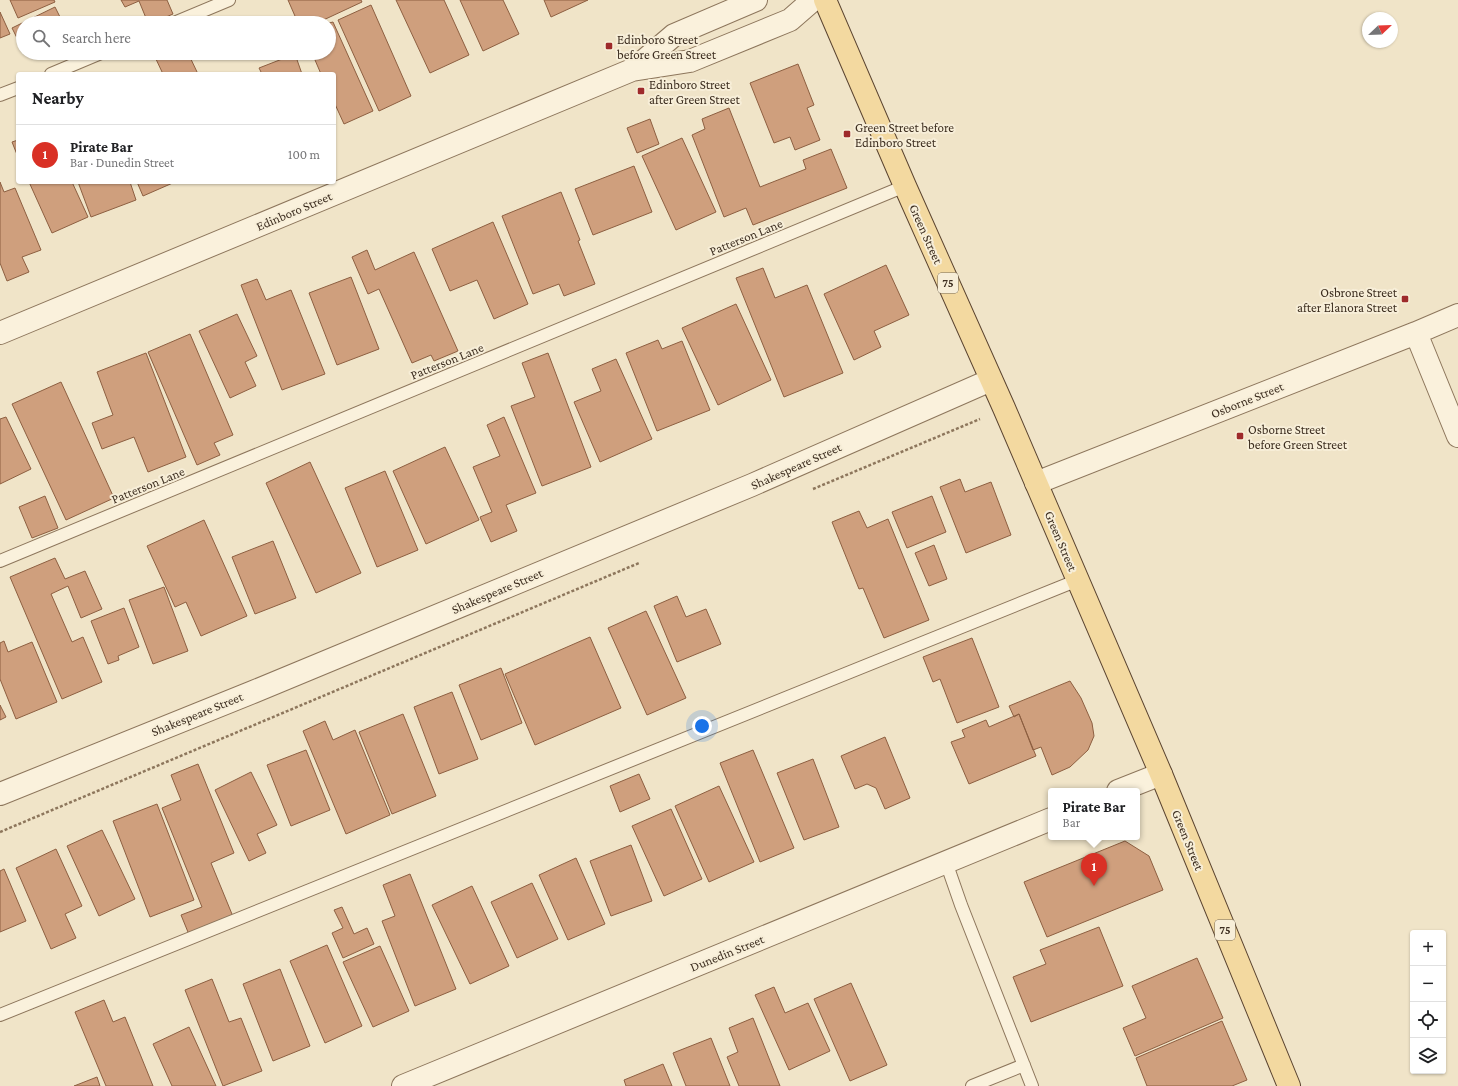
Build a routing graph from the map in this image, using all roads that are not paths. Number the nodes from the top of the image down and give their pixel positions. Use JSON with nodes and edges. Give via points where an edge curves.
{"nodes":[{"id":1,"x":229,"y":0,"type":"edge"},
{"id":2,"x":756,"y":0,"type":"edge"},
{"id":3,"x":814,"y":0,"type":"edge"},
{"id":4,"x":826,"y":0,"type":"edge"},
{"id":5,"x":191,"y":16,"type":"edge"},
{"id":6,"x":84,"y":60,"type":"edge"},
{"id":7,"x":632,"y":70,"type":"junction"},
{"id":8,"x":56,"y":72,"type":"edge"},
{"id":9,"x":16,"y":89,"type":"edge"},
{"id":10,"x":0,"y":95,"type":"edge"},
{"id":11,"x":905,"y":186,"type":"junction"},
{"id":12,"x":1458,"y":315,"type":"edge"},
{"id":13,"x":0,"y":333,"type":"edge"},
{"id":14,"x":1416,"y":333,"type":"junction"},
{"id":15,"x":991,"y":380,"type":"junction"},
{"id":16,"x":1458,"y":436,"type":"edge"},
{"id":17,"x":1036,"y":483,"type":"junction"},
{"id":18,"x":0,"y":561,"type":"edge"},
{"id":19,"x":1078,"y":580,"type":"junction"},
{"id":20,"x":1161,"y":774,"type":"junction"},
{"id":21,"x":1126,"y":788,"type":"edge"},
{"id":22,"x":0,"y":794,"type":"edge"},
{"id":23,"x":1048,"y":820,"type":"edge"},
{"id":24,"x":946,"y":862,"type":"junction"},
{"id":25,"x":0,"y":1015,"type":"edge"},
{"id":26,"x":1024,"y":1065,"type":"junction"},
{"id":27,"x":403,"y":1086,"type":"edge"},
{"id":28,"x":972,"y":1086,"type":"edge"},
{"id":29,"x":1032,"y":1086,"type":"edge"},
{"id":30,"x":1289,"y":1086,"type":"edge"}],
"edges":[{"from":1,"to":5,"type":"lane"},
{"from":2,"to":7,"type":"street","name":"Edinboro Street","via":[[674,35]]},
{"from":3,"to":7,"type":"street","name":"Edinboro Street","via":[[790,20],[690,61]]},
{"from":4,"to":11,"type":"main road","name":"Green Street","number":"75"},
{"from":6,"to":8,"type":"lane"},
{"from":7,"to":13,"type":"street","name":"Edinboro Street"},
{"from":9,"to":10,"type":"lane"},
{"from":11,"to":15,"type":"main road","name":"Green Street","number":"75"},
{"from":11,"to":18,"type":"lane","name":"Patterson Lane"},
{"from":12,"to":14,"type":"street","name":"Osborne Street"},
{"from":14,"to":16,"type":"street"},
{"from":14,"to":17,"type":"street","name":"Osborne Street"},
{"from":15,"to":17,"type":"main road","name":"Green Street","number":"75"},
{"from":15,"to":22,"type":"street","name":"Shakespeare Street","via":[[745,488],[261,689]]},
{"from":17,"to":19,"type":"main road","name":"Green Street","number":"75"},
{"from":19,"to":20,"type":"main road","name":"Green Street","number":"75"},
{"from":19,"to":25,"type":"lane"},
{"from":20,"to":21,"type":"street"},
{"from":20,"to":30,"type":"main road","name":"Green Street","number":"75"},
{"from":23,"to":24,"type":"street","name":"Dunedin Street"},
{"from":24,"to":26,"type":"lane"},
{"from":24,"to":27,"type":"street","name":"Dunedin Street"},
{"from":26,"to":28,"type":"lane"},
{"from":26,"to":29,"type":"lane"}]}
